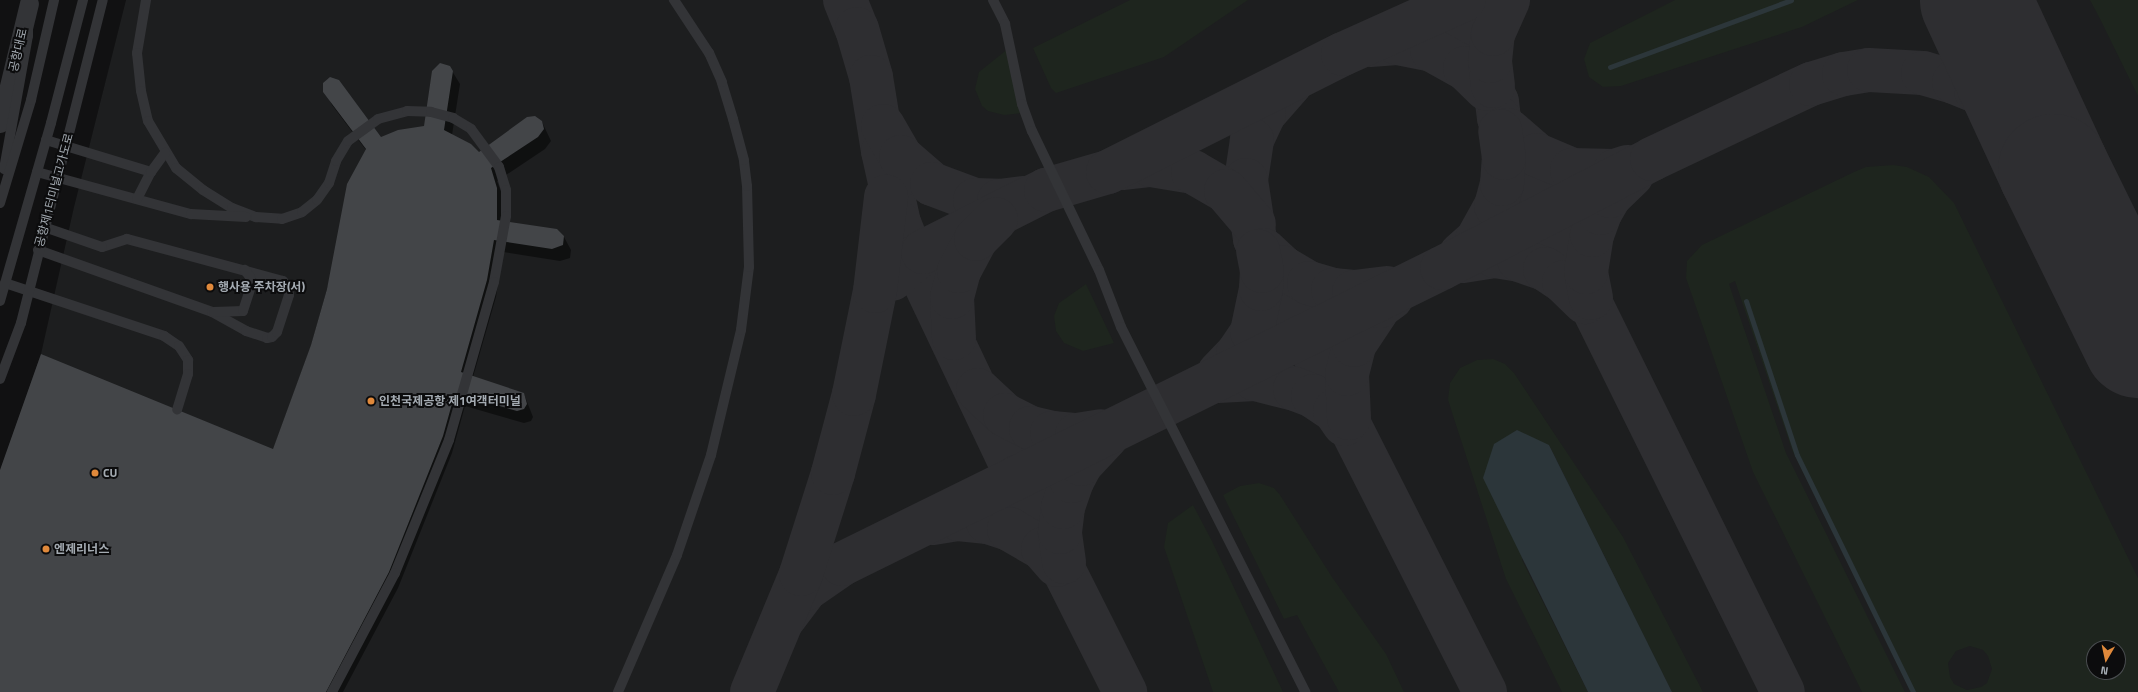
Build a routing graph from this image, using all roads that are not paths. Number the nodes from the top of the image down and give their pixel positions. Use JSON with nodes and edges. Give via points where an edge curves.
{"nodes":[{"id":1,"x":29,"y":0,"type":"edge"},
{"id":2,"x":54,"y":0,"type":"edge"},
{"id":3,"x":84,"y":0,"type":"edge"},
{"id":4,"x":103,"y":0,"type":"edge"},
{"id":5,"x":146,"y":0,"type":"edge"},
{"id":6,"x":674,"y":0,"type":"edge"},
{"id":7,"x":993,"y":0,"type":"edge"},
{"id":8,"x":0,"y":123,"type":"edge"},
{"id":9,"x":46,"y":140,"type":"junction"},
{"id":10,"x":165,"y":153,"type":"junction"},
{"id":11,"x":37,"y":172,"type":"junction"},
{"id":12,"x":151,"y":172,"type":"junction"},
{"id":13,"x":0,"y":195,"type":"edge"},
{"id":14,"x":137,"y":198,"type":"junction"},
{"id":15,"x":0,"y":203,"type":"edge"},
{"id":16,"x":256,"y":217,"type":"junction"},
{"id":17,"x":44,"y":227,"type":"junction"},
{"id":18,"x":38,"y":250,"type":"junction"},
{"id":19,"x":244,"y":270,"type":"junction"},
{"id":20,"x":5,"y":283,"type":"junction"},
{"id":21,"x":0,"y":301,"type":"edge"},
{"id":22,"x":212,"y":312,"type":"junction"},
{"id":23,"x":0,"y":379,"type":"edge"},
{"id":24,"x":177,"y":409,"type":"dead end"},
{"id":25,"x":332,"y":692,"type":"edge"},
{"id":26,"x":618,"y":692,"type":"edge"},
{"id":27,"x":1305,"y":692,"type":"edge"}],
"edges":[{"from":1,"to":8,"type":"street","name":"공항대로"},
{"from":1,"to":13,"type":"lane","bridge":true,"via":[[28,36]]},
{"from":2,"to":15,"type":"lane","bridge":true,"via":[[31,100]]},
{"from":3,"to":9,"type":"lane"},
{"from":4,"to":17,"type":"lane","name":"공항제1터미널고가도로","bridge":true},
{"from":5,"to":10,"type":"lane","via":[[137,53],[141,91],[148,121]]},
{"from":6,"to":26,"type":"lane","via":[[709,53],[722,82],[744,160],[750,237],[748,281],[741,330],[711,455],[677,555]]},
{"from":7,"to":27,"type":"lane","via":[[1005,24],[1022,104],[1032,131],[1099,270],[1121,327]]},
{"from":9,"to":11,"type":"lane"},
{"from":9,"to":12,"type":"lane"},
{"from":10,"to":12,"type":"lane"},
{"from":10,"to":16,"type":"lane","via":[[176,168],[203,190],[232,208]]},
{"from":11,"to":14,"type":"lane"},
{"from":11,"to":20,"type":"lane"},
{"from":12,"to":14,"type":"lane"},
{"from":14,"to":16,"type":"lane","via":[[191,214]]},
{"from":16,"to":25,"type":"lane","via":[[282,219],[302,212],[317,200],[348,141],[378,119],[407,111],[431,112],[453,118],[471,129],[499,167],[506,190],[506,216],[494,282],[449,440],[395,573]]},
{"from":17,"to":18,"type":"lane","name":"공항제1터미널고가도로","bridge":true},
{"from":17,"to":19,"type":"lane","via":[[102,247],[124,239]]},
{"from":18,"to":22,"type":"lane"},
{"from":18,"to":23,"type":"lane","name":"공항제1터미널고가도로","bridge":true,"via":[[21,323]]},
{"from":19,"to":22,"type":"lane","via":[[250,277],[251,286],[243,311]]},
{"from":19,"to":22,"type":"lane","via":[[283,281],[288,287],[289,295],[277,332],[267,338],[246,332]]},
{"from":20,"to":21,"type":"lane"},
{"from":20,"to":24,"type":"lane","via":[[164,336],[179,346],[188,360],[188,374]]}]}
